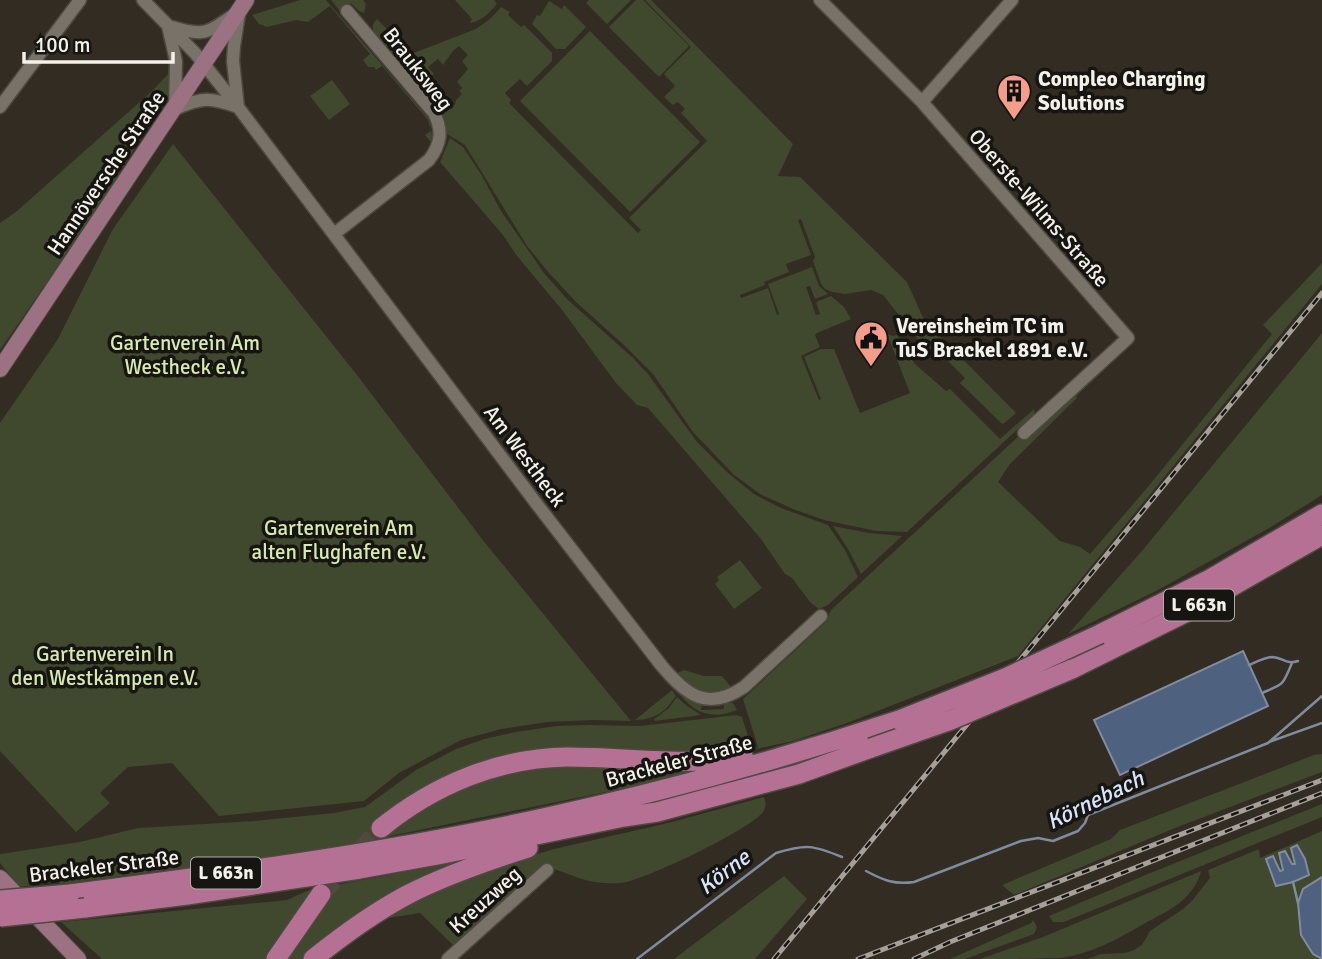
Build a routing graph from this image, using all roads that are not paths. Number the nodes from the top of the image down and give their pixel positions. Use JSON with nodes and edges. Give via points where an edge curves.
{"nodes":[{"id":1,"x":80,"y":0,"type":"edge"},
{"id":2,"x":143,"y":0,"type":"edge"},
{"id":3,"x":820,"y":0,"type":"edge"},
{"id":4,"x":1012,"y":0,"type":"edge"},
{"id":5,"x":243,"y":5,"type":"edge"},
{"id":6,"x":347,"y":10,"type":"dead end"},
{"id":7,"x":168,"y":26,"type":"junction"},
{"id":8,"x":203,"y":63,"type":"junction"},
{"id":9,"x":922,"y":102,"type":"junction"},
{"id":10,"x":0,"y":107,"type":"edge"},
{"id":11,"x":238,"y":107,"type":"junction"},
{"id":12,"x":174,"y":109,"type":"junction"},
{"id":13,"x":334,"y":234,"type":"junction"},
{"id":14,"x":0,"y":369,"type":"edge"},
{"id":15,"x":1024,"y":433,"type":"dead end"},
{"id":16,"x":1322,"y":514,"type":"edge"},
{"id":17,"x":1322,"y":536,"type":"edge"},
{"id":18,"x":821,"y":616,"type":"dead end"},
{"id":19,"x":822,"y":746,"type":"junction"},
{"id":20,"x":657,"y":812,"type":"junction"},
{"id":21,"x":381,"y":828,"type":"tunnel mouth"},
{"id":22,"x":547,"y":870,"type":"dead end"},
{"id":23,"x":0,"y":878,"type":"edge"},
{"id":24,"x":321,"y":894,"type":"tunnel mouth"},
{"id":25,"x":0,"y":900,"type":"edge"},
{"id":26,"x":0,"y":917,"type":"edge"},
{"id":27,"x":78,"y":959,"type":"edge"},
{"id":28,"x":276,"y":959,"type":"edge"},
{"id":29,"x":313,"y":959,"type":"edge"},
{"id":30,"x":448,"y":959,"type":"edge"}],
"edges":[{"from":1,"to":10,"type":"street"},
{"from":2,"to":7,"type":"street","name":"Am Westheck"},
{"from":3,"to":9,"type":"street","name":"Oberste-Wilms-Straße"},
{"from":4,"to":9,"type":"street"},
{"from":5,"to":7,"type":"street","via":[[202,33]]},
{"from":5,"to":8,"type":"main road","name":"Hannöversche Straße"},
{"from":5,"to":11,"type":"street","via":[[233,61]]},
{"from":6,"to":13,"type":"street","name":"Brauksweg","via":[[434,113],[440,131],[438,147],[429,160]]},
{"from":7,"to":8,"type":"street","name":"Am Westheck"},
{"from":7,"to":12,"type":"street","via":[[176,61]]},
{"from":8,"to":11,"type":"street","name":"Am Westheck"},
{"from":8,"to":12,"type":"main road","name":"Hannöversche Straße"},
{"from":9,"to":15,"type":"street","name":"Oberste-Wilms-Straße","via":[[1128,338]]},
{"from":11,"to":12,"type":"street","via":[[204,99]]},
{"from":11,"to":13,"type":"street","name":"Am Westheck"},
{"from":12,"to":14,"type":"main road","name":"Hannöversche Straße"},
{"from":13,"to":18,"type":"street","name":"Am Westheck","via":[[683,690],[705,699],[736,692]]},
{"from":16,"to":19,"type":"highway","name":"Brackeler Straße","number":"L 663n","bridge":true,"via":[[1210,579],[1100,634],[1005,678]]},
{"from":17,"to":20,"type":"highway","name":"Brackeler Straße","number":"L 663n","bridge":true,"via":[[1191,610],[1072,669],[951,720],[799,774]]},
{"from":19,"to":21,"type":"highway","via":[[727,760],[568,757],[524,761],[464,778],[420,800]]},
{"from":19,"to":25,"type":"highway","name":"Brackeler Straße","number":"L 663n","bridge":true,"via":[[549,817],[381,849],[196,878]]},
{"from":20,"to":26,"type":"highway","name":"Brackeler Straße","number":"L 663n","bridge":true,"via":[[360,869]]},
{"from":20,"to":29,"type":"highway","via":[[626,825],[539,845],[451,874],[376,914]]},
{"from":22,"to":30,"type":"street","name":"Kreuzweg"},
{"from":23,"to":27,"type":"main road"},
{"from":24,"to":28,"type":"highway"}]}
